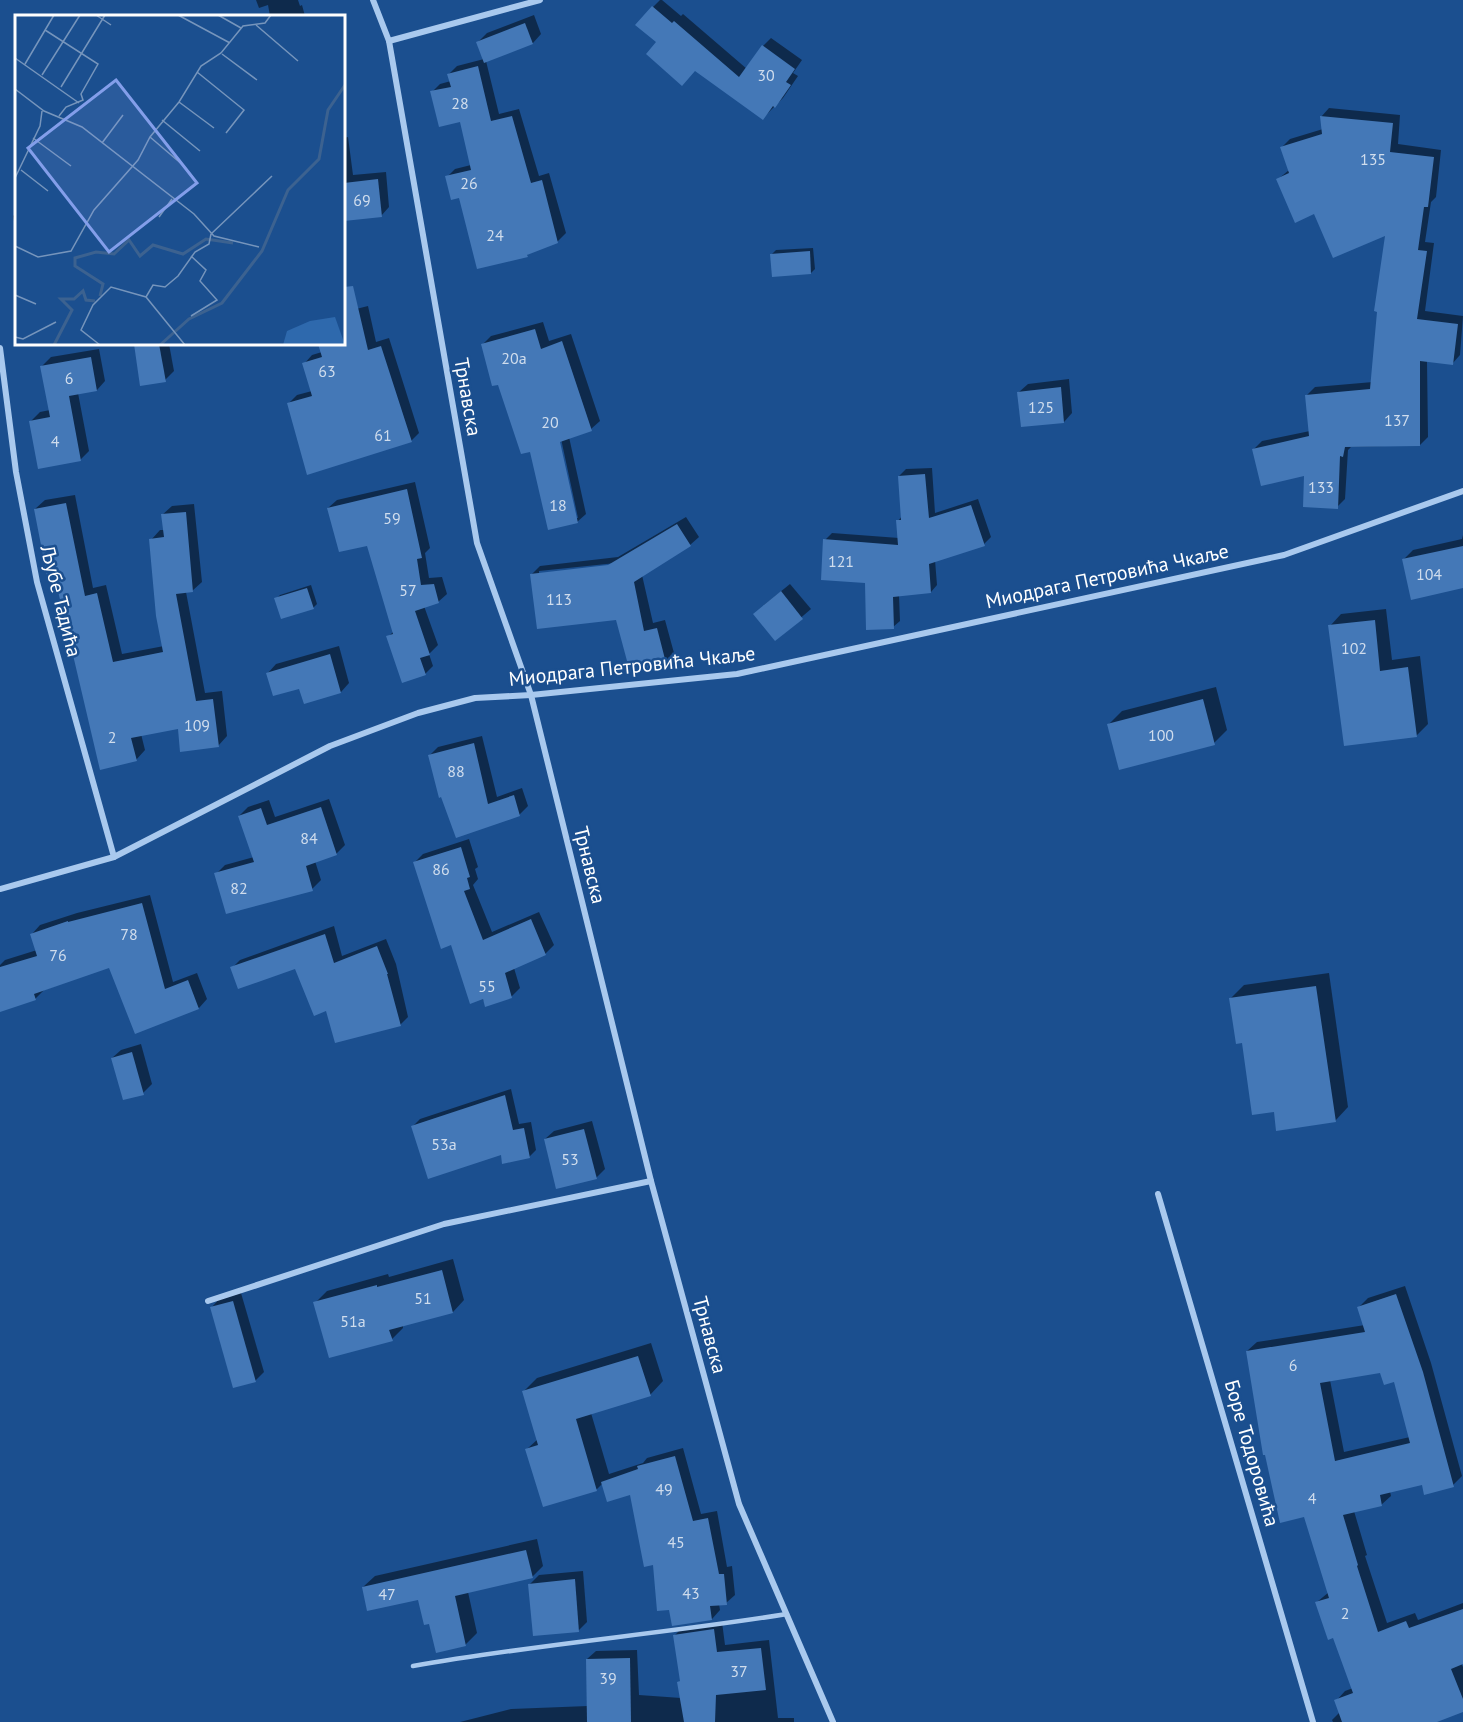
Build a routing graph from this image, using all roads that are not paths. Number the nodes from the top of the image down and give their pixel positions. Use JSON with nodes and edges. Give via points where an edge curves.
{"nodes":[{"id":1,"x":374,"y":0,"type":"edge"},
{"id":2,"x":540,"y":0,"type":"edge"},
{"id":3,"x":389,"y":41,"type":"junction"},
{"id":4,"x":0,"y":348,"type":"edge"},
{"id":5,"x":1463,"y":491,"type":"edge"},
{"id":6,"x":531,"y":695,"type":"junction"},
{"id":7,"x":114,"y":857,"type":"junction"},
{"id":8,"x":0,"y":889,"type":"edge"},
{"id":9,"x":651,"y":1182,"type":"junction"},
{"id":10,"x":1158,"y":1194,"type":"dead end"},
{"id":11,"x":208,"y":1301,"type":"dead end"},
{"id":12,"x":787,"y":1614,"type":"junction"},
{"id":13,"x":413,"y":1666,"type":"dead end"},
{"id":14,"x":833,"y":1722,"type":"edge"},
{"id":15,"x":1313,"y":1722,"type":"edge"}],
"edges":[{"from":1,"to":3,"type":"street","name":"Трнавска"},
{"from":2,"to":3,"type":"street"},
{"from":3,"to":6,"type":"street","name":"Трнавска","via":[[477,543]]},
{"from":4,"to":7,"type":"street","name":"Љубе Тадића","via":[[16,472],[37,582]]},
{"from":5,"to":6,"type":"street","name":"Миодрага Петровића Чкаље","via":[[1284,555],[737,674]]},
{"from":6,"to":7,"type":"street","name":"Миодрага Петровића Чкаље","via":[[475,698],[418,713],[330,746]]},
{"from":6,"to":9,"type":"street","name":"Трнавска"},
{"from":7,"to":8,"type":"street","name":"Миодрага Петровића Чкаље"},
{"from":9,"to":11,"type":"street","via":[[444,1224]]},
{"from":9,"to":12,"type":"street","name":"Трнавска","via":[[739,1503]]},
{"from":10,"to":15,"type":"street","name":"Боре Тодоровића"},
{"from":12,"to":13,"type":"lane"},
{"from":12,"to":14,"type":"street","name":"Трнавска"}]}
